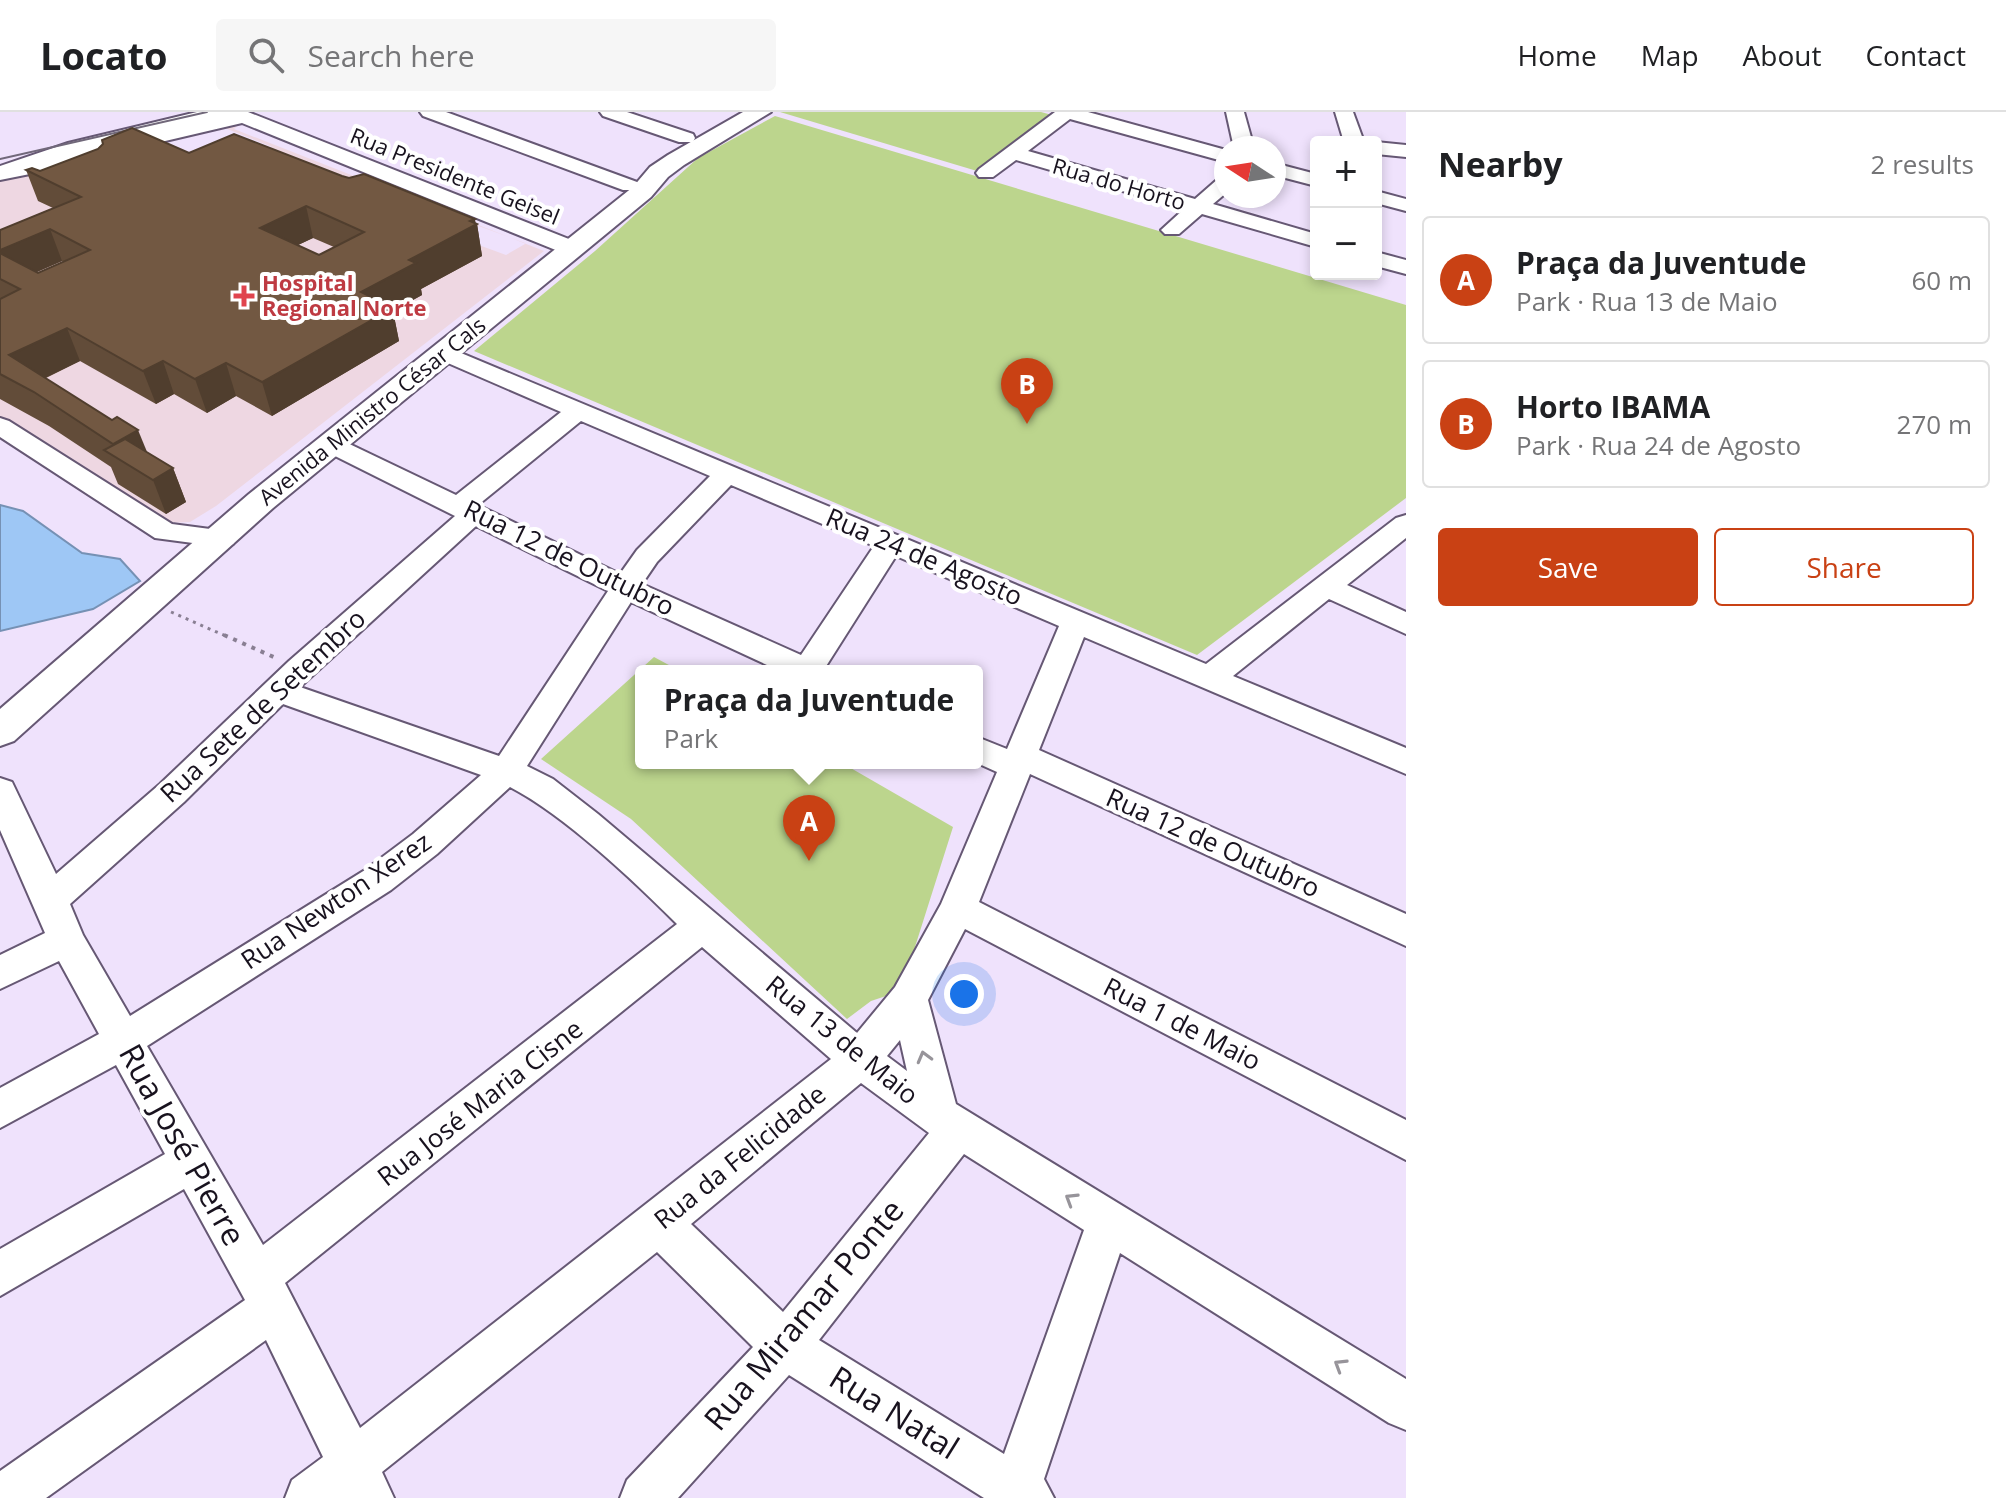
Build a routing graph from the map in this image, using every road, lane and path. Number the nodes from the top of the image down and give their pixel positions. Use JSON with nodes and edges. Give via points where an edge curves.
{"nodes":[{"id":1,"x":429,"y":112,"type":"edge"},
{"id":2,"x":609,"y":112,"type":"edge"},
{"id":3,"x":734,"y":112,"type":"edge"},
{"id":4,"x":760,"y":112,"type":"edge"},
{"id":5,"x":1067,"y":112,"type":"edge"},
{"id":6,"x":1235,"y":112,"type":"edge"},
{"id":7,"x":1344,"y":112,"type":"edge"},
{"id":8,"x":174,"y":113,"type":"edge"},
{"id":9,"x":234,"y":114,"type":"edge"},
{"id":10,"x":1241,"y":136,"type":"edge"},
{"id":11,"x":1352,"y":136,"type":"edge"},
{"id":12,"x":686,"y":138,"type":"junction"},
{"id":13,"x":1382,"y":149,"type":"edge"},
{"id":14,"x":1406,"y":151,"type":"edge"},
{"id":15,"x":1014,"y":153,"type":"junction"},
{"id":16,"x":1214,"y":153,"type":"edge"},
{"id":17,"x":0,"y":154,"type":"edge"},
{"id":18,"x":49,"y":163,"type":"junction"},
{"id":19,"x":11,"y":171,"type":"edge"},
{"id":20,"x":1286,"y":172,"type":"edge"},
{"id":21,"x":986,"y":173,"type":"dead end"},
{"id":22,"x":76,"y":174,"type":"edge"},
{"id":23,"x":1310,"y":178,"type":"edge"},
{"id":24,"x":636,"y":189,"type":"junction"},
{"id":25,"x":1214,"y":193,"type":"edge"},
{"id":26,"x":1382,"y":199,"type":"edge"},
{"id":27,"x":1406,"y":205,"type":"edge"},
{"id":28,"x":1198,"y":207,"type":"junction"},
{"id":29,"x":1172,"y":230,"type":"dead end"},
{"id":30,"x":1310,"y":239,"type":"edge"},
{"id":31,"x":571,"y":248,"type":"junction"},
{"id":32,"x":1382,"y":261,"type":"edge"},
{"id":33,"x":1406,"y":267,"type":"edge"},
{"id":34,"x":442,"y":352,"type":"junction"},
{"id":35,"x":579,"y":410,"type":"junction"},
{"id":36,"x":0,"y":426,"type":"edge"},
{"id":37,"x":330,"y":444,"type":"junction"},
{"id":38,"x":728,"y":473,"type":"junction"},
{"id":39,"x":468,"y":509,"type":"junction"},
{"id":40,"x":1405,"y":525,"type":"edge"},
{"id":41,"x":223,"y":538,"type":"junction"},
{"id":42,"x":890,"y":543,"type":"junction"},
{"id":43,"x":1325,"y":586,"type":"junction"},
{"id":44,"x":625,"y":588,"type":"junction"},
{"id":45,"x":177,"y":615,"type":"dead end"},
{"id":46,"x":1075,"y":623,"type":"junction"},
{"id":47,"x":1406,"y":624,"type":"edge"},
{"id":48,"x":795,"y":665,"type":"edge"},
{"id":49,"x":812,"y":665,"type":"edge"},
{"id":50,"x":1211,"y":677,"type":"junction"},
{"id":51,"x":289,"y":680,"type":"junction"},
{"id":52,"x":0,"y":731,"type":"edge"},
{"id":53,"x":983,"y":751,"type":"edge"},
{"id":54,"x":1017,"y":761,"type":"junction"},
{"id":55,"x":1406,"y":762,"type":"edge"},
{"id":56,"x":507,"y":771,"type":"junction"},
{"id":57,"x":0,"y":791,"type":"edge"},
{"id":58,"x":10,"y":844,"type":"edge"},
{"id":59,"x":52,"y":899,"type":"junction"},
{"id":60,"x":958,"y":908,"type":"junction"},
{"id":61,"x":702,"y":925,"type":"junction"},
{"id":62,"x":1406,"y":931,"type":"edge"},
{"id":63,"x":66,"y":940,"type":"junction"},
{"id":64,"x":0,"y":973,"type":"edge"},
{"id":65,"x":909,"y":999,"type":"junction"},
{"id":66,"x":124,"y":1040,"type":"junction"},
{"id":67,"x":860,"y":1060,"type":"junction"},
{"id":68,"x":0,"y":1109,"type":"edge"},
{"id":69,"x":949,"y":1122,"type":"junction"},
{"id":70,"x":1406,"y":1141,"type":"edge"},
{"id":71,"x":193,"y":1160,"type":"junction"},
{"id":72,"x":1109,"y":1222,"type":"junction"},
{"id":73,"x":659,"y":1223,"type":"junction"},
{"id":74,"x":0,"y":1274,"type":"edge"},
{"id":75,"x":265,"y":1292,"type":"junction"},
{"id":76,"x":785,"y":1346,"type":"junction"},
{"id":77,"x":1406,"y":1406,"type":"edge"},
{"id":78,"x":360,"y":1482,"type":"edge"},
{"id":79,"x":1020,"y":1495,"type":"edge"},
{"id":80,"x":4,"y":1498,"type":"edge"},
{"id":81,"x":310,"y":1498,"type":"edge"},
{"id":82,"x":645,"y":1498,"type":"edge"}],
"edges":[{"from":1,"to":24,"type":"street"},
{"from":2,"to":12,"type":"street"},
{"from":3,"to":12,"type":"main road","name":"Avenida Ministro César Cals"},
{"from":4,"to":24,"type":"main road","name":"Avenida Ministro César Cals"},
{"from":5,"to":15,"type":"street"},
{"from":5,"to":16,"type":"street"},
{"from":6,"to":10,"type":"street"},
{"from":7,"to":11,"type":"street"},
{"from":8,"to":17,"type":"main road"},
{"from":9,"to":18,"type":"street"},
{"from":9,"to":19,"type":"main road","via":[[76,148]]},
{"from":9,"to":31,"type":"street","name":"Rua Presidente Geisel","via":[[311,155]]},
{"from":12,"to":24,"type":"main road","name":"Avenida Ministro César Cals","via":[[633,169]]},
{"from":13,"to":14,"type":"street"},
{"from":15,"to":21,"type":"street"},
{"from":15,"to":28,"type":"street","name":"Rua do Horto"},
{"from":18,"to":19,"type":"street"},
{"from":18,"to":22,"type":"street"},
{"from":20,"to":23,"type":"street"},
{"from":24,"to":31,"type":"main road","name":"Avenida Ministro César Cals"},
{"from":25,"to":28,"type":"street"},
{"from":26,"to":27,"type":"street"},
{"from":28,"to":29,"type":"street"},
{"from":28,"to":30,"type":"street","name":"Rua do Horto"},
{"from":31,"to":34,"type":"main road","name":"Avenida Ministro César Cals"},
{"from":32,"to":33,"type":"street"},
{"from":34,"to":35,"type":"street","name":"Rua 24 de Agosto"},
{"from":34,"to":37,"type":"main road","name":"Avenida Ministro César Cals"},
{"from":35,"to":38,"type":"street","name":"Rua 24 de Agosto"},
{"from":35,"to":39,"type":"street","name":"Rua Sete de Setembro"},
{"from":36,"to":41,"type":"street","via":[[165,532]]},
{"from":37,"to":39,"type":"street","name":"Rua 12 de Outubro"},
{"from":37,"to":41,"type":"main road","name":"Avenida Ministro César Cals"},
{"from":38,"to":42,"type":"street","name":"Rua 24 de Agosto"},
{"from":38,"to":44,"type":"street","name":"Rua Newton Xerez","via":[[667,534]]},
{"from":39,"to":44,"type":"street","name":"Rua 12 de Outubro"},
{"from":39,"to":51,"type":"street","name":"Rua Sete de Setembro"},
{"from":40,"to":43,"type":"street"},
{"from":41,"to":52,"type":"main road","name":"Avenida Ministro César Cals"},
{"from":42,"to":46,"type":"street","name":"Rua 24 de Agosto"},
{"from":42,"to":49,"type":"street"},
{"from":43,"to":47,"type":"street"},
{"from":43,"to":50,"type":"street"},
{"from":44,"to":48,"type":"street","name":"Rua 12 de Outubro"},
{"from":44,"to":56,"type":"street","name":"Rua Newton Xerez"},
{"from":45,"to":51,"type":"path"},
{"from":46,"to":50,"type":"street","name":"Rua 24 de Agosto"},
{"from":46,"to":54,"type":"street","name":"Rua da Felicidade"},
{"from":50,"to":55,"type":"street","name":"Rua 24 de Agosto"},
{"from":51,"to":56,"type":"street","name":"Rua 13 de Maio"},
{"from":51,"to":59,"type":"street","name":"Rua Sete de Setembro"},
{"from":53,"to":54,"type":"street","name":"Rua 12 de Outubro"},
{"from":54,"to":60,"type":"street","name":"Rua da Felicidade"},
{"from":54,"to":62,"type":"street","name":"Rua 12 de Outubro"},
{"from":56,"to":61,"type":"street","name":"Rua 13 de Maio","via":[[552,797]]},
{"from":56,"to":66,"type":"street","name":"Rua Newton Xerez","via":[[399,865]]},
{"from":57,"to":58,"type":"street","name":"Rua José Pierre"},
{"from":58,"to":59,"type":"street","name":"Rua José Pierre"},
{"from":59,"to":63,"type":"street","name":"Rua José Pierre"},
{"from":60,"to":65,"type":"street","name":"Rua da Felicidade"},
{"from":60,"to":70,"type":"street","name":"Rua 1 de Maio"},
{"from":61,"to":67,"type":"street","name":"Rua 13 de Maio"},
{"from":61,"to":75,"type":"street","name":"Rua José Maria Cisne"},
{"from":63,"to":64,"type":"street"},
{"from":63,"to":66,"type":"street","name":"Rua José Pierre"},
{"from":65,"to":67,"type":"street","name":"Rua da Felicidade"},
{"from":69,"to":65,"type":"street","one_way":true},
{"from":66,"to":68,"type":"street","name":"Rua Newton Xerez"},
{"from":66,"to":71,"type":"street","name":"Rua José Pierre"},
{"from":67,"to":69,"type":"street","name":"Rua 13 de Maio"},
{"from":67,"to":73,"type":"street","name":"Rua da Felicidade"},
{"from":72,"to":69,"type":"street","name":"Rua 13 de Maio","one_way":true},
{"from":69,"to":76,"type":"street","name":"Rua Miramar Ponte"},
{"from":71,"to":74,"type":"street"},
{"from":71,"to":75,"type":"street","name":"Rua José Pierre"},
{"from":77,"to":72,"type":"street","name":"Rua 13 de Maio","one_way":true},
{"from":72,"to":79,"type":"street"},
{"from":73,"to":76,"type":"street","name":"Rua Natal"},
{"from":73,"to":78,"type":"street","name":"Rua da Felicidade"},
{"from":75,"to":78,"type":"street","name":"Rua José Pierre"},
{"from":75,"to":80,"type":"street","name":"Rua José Maria Cisne"},
{"from":76,"to":79,"type":"street","name":"Rua Natal"},
{"from":76,"to":82,"type":"street","name":"Rua Miramar Ponte"},
{"from":78,"to":81,"type":"street","name":"Rua da Felicidade"}]}
